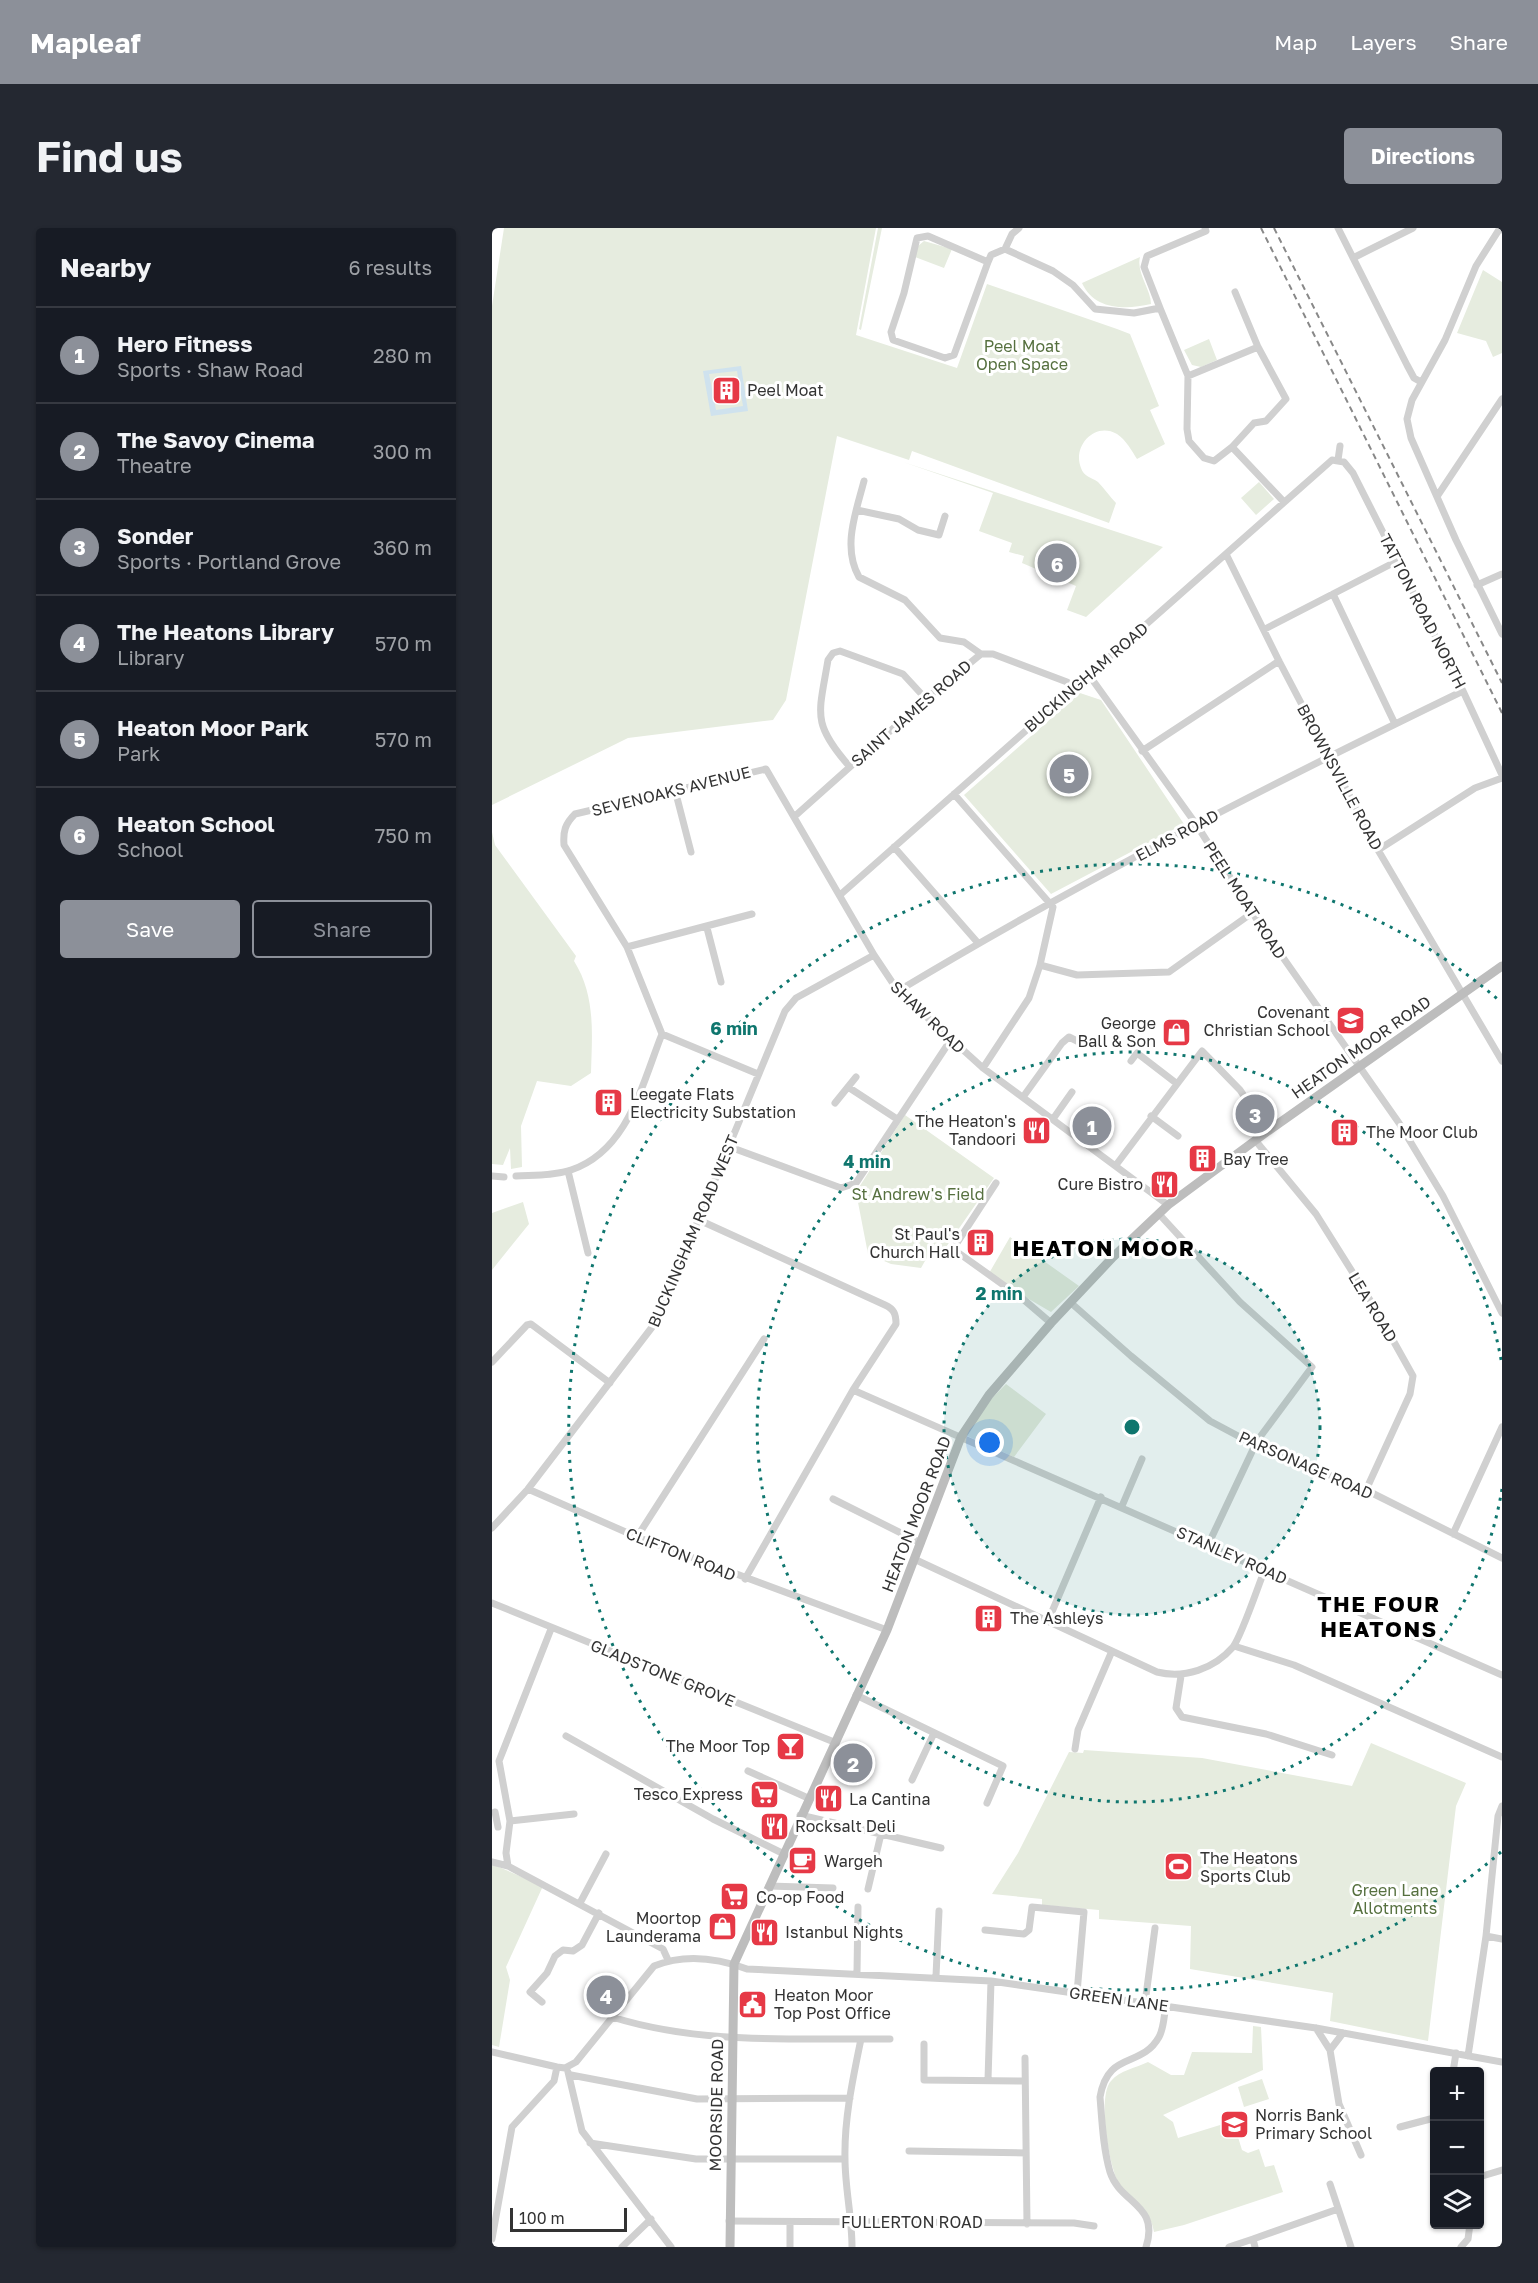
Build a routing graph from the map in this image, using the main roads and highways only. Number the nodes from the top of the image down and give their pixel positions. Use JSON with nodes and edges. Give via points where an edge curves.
{"nodes":[{"id":1,"x":1502,"y":966,"type":"edge"},
{"id":2,"x":734,"y":1964,"type":"joint"},
{"id":3,"x":730,"y":2247,"type":"edge"}],
"edges":[{"from":1,"to":2,"type":"main road","name":"HEATON MOOR ROAD","via":[[1168,1205],[1070,1302],[989,1395],[961,1437],[887,1630]]},
{"from":2,"to":3,"type":"main road","name":"MOORSIDE ROAD"}]}
